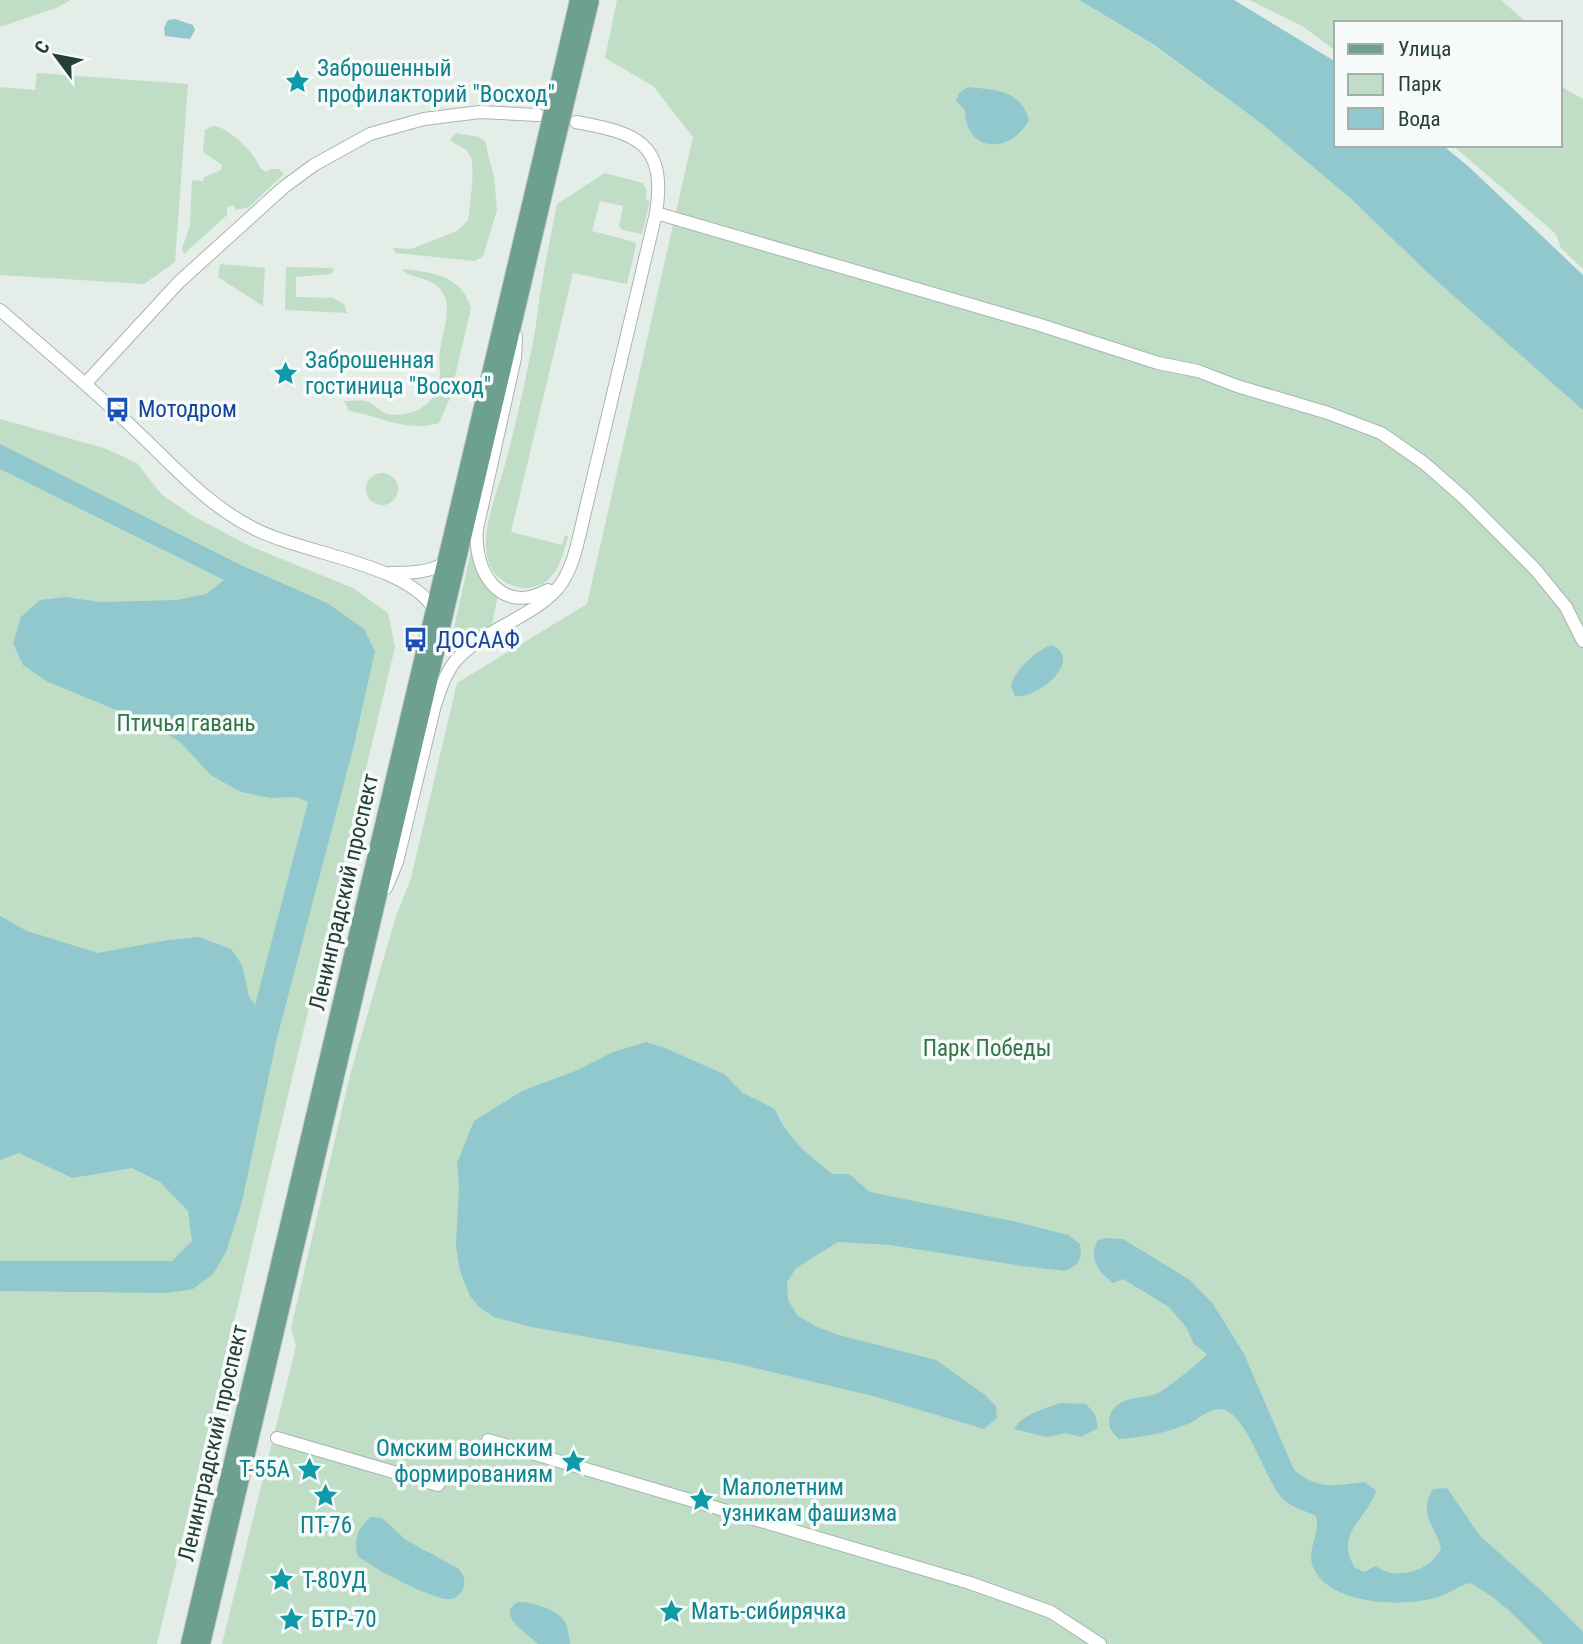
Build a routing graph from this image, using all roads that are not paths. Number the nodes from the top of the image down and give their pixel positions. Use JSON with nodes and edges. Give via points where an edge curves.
{"nodes":[{"id":1,"x":578,"y":0,"type":"edge"},
{"id":2,"x":591,"y":0,"type":"edge"},
{"id":3,"x":537,"y":115,"type":"dead end"},
{"id":4,"x":576,"y":122,"type":"dead end"},
{"id":5,"x":548,"y":151,"type":"junction"},
{"id":6,"x":656,"y":213,"type":"junction"},
{"id":7,"x":0,"y":310,"type":"edge"},
{"id":8,"x":517,"y":310,"type":"junction"},
{"id":9,"x":85,"y":384,"type":"junction"},
{"id":10,"x":445,"y":563,"type":"junction"},
{"id":11,"x":568,"y":570,"type":"junction"},
{"id":12,"x":386,"y":573,"type":"junction"},
{"id":13,"x":434,"y":609,"type":"junction"},
{"id":14,"x":1583,"y":641,"type":"edge"},
{"id":15,"x":375,"y":913,"type":"junction"},
{"id":16,"x":276,"y":1438,"type":"dead end"},
{"id":17,"x":488,"y":1440,"type":"dead end"},
{"id":18,"x":438,"y":1485,"type":"dead end"},
{"id":19,"x":189,"y":1644,"type":"edge"},
{"id":20,"x":202,"y":1644,"type":"edge"},
{"id":21,"x":1100,"y":1644,"type":"edge"}],
"edges":[{"from":1,"to":5,"type":"main road","bridge":true},
{"from":2,"to":5,"type":"main road","bridge":true},
{"from":3,"to":9,"type":"street","via":[[480,112],[424,119],[370,134],[335,152],[284,187],[179,282]]},
{"from":4,"to":6,"type":"street","via":[[618,131],[650,152],[659,175]]},
{"from":5,"to":8,"type":"main road","name":"Ленинградский проспект"},
{"from":5,"to":10,"type":"main road","name":"Ленинградский проспект"},
{"from":6,"to":11,"type":"street"},
{"from":6,"to":14,"type":"street","via":[[1158,363],[1198,371],[1381,433],[1454,489],[1535,569],[1566,607]]},
{"from":7,"to":9,"type":"street"},
{"from":8,"to":11,"type":"street","via":[[515,358],[477,530],[477,557],[492,585],[522,597],[545,592]]},
{"from":8,"to":15,"type":"main road","name":"Ленинградский проспект"},
{"from":9,"to":12,"type":"street","via":[[220,509],[269,535]]},
{"from":10,"to":12,"type":"street","via":[[422,572]]},
{"from":10,"to":13,"type":"main road","name":"Ленинградский проспект"},
{"from":11,"to":15,"type":"street","via":[[550,596],[473,646],[450,668],[435,705],[397,862]]},
{"from":12,"to":13,"type":"street","via":[[418,591]]},
{"from":13,"to":19,"type":"main road","name":"Ленинградский проспект"},
{"from":15,"to":20,"type":"main road","name":"Ленинградский проспект"},
{"from":16,"to":18,"type":"street"},
{"from":17,"to":21,"type":"street","via":[[1022,1600]]}]}
